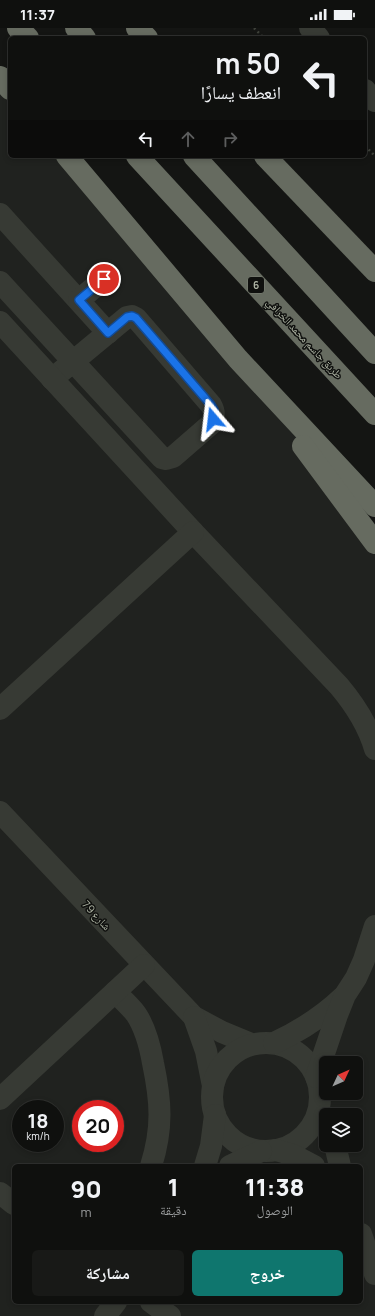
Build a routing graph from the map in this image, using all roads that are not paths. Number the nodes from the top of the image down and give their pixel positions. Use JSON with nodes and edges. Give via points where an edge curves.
{"nodes":[{"id":1,"x":18,"y":28,"type":"edge"},
{"id":2,"x":76,"y":28,"type":"edge"},
{"id":3,"x":136,"y":28,"type":"edge"},
{"id":4,"x":310,"y":28,"type":"edge"},
{"id":5,"x":26,"y":36,"type":"edge"},
{"id":6,"x":83,"y":36,"type":"edge"},
{"id":7,"x":145,"y":36,"type":"edge"},
{"id":8,"x":317,"y":36,"type":"edge"},
{"id":9,"x":0,"y":77,"type":"edge"},
{"id":10,"x":8,"y":87,"type":"edge"},
{"id":11,"x":367,"y":92,"type":"edge"},
{"id":12,"x":375,"y":101,"type":"edge"},
{"id":13,"x":69,"y":158,"type":"edge"},
{"id":14,"x":139,"y":158,"type":"edge"},
{"id":15,"x":196,"y":158,"type":"edge"},
{"id":16,"x":267,"y":158,"type":"edge"},
{"id":17,"x":0,"y":214,"type":"edge"},
{"id":18,"x":375,"y":271,"type":"edge"},
{"id":19,"x":104,"y":279,"type":"dead end"},
{"id":20,"x":0,"y":282,"type":"edge"},
{"id":21,"x":79,"y":300,"type":"junction"},
{"id":22,"x":0,"y":322,"type":"edge"},
{"id":23,"x":108,"y":333,"type":"junction"},
{"id":24,"x":375,"y":353,"type":"edge"},
{"id":25,"x":238,"y":359,"type":"junction"},
{"id":26,"x":73,"y":362,"type":"junction"},
{"id":27,"x":52,"y":379,"type":"junction"},
{"id":28,"x":375,"y":414,"type":"edge"},
{"id":29,"x":375,"y":506,"type":"edge"},
{"id":30,"x":193,"y":532,"type":"junction"},
{"id":31,"x":375,"y":543,"type":"edge"},
{"id":32,"x":0,"y":709,"type":"edge"},
{"id":33,"x":375,"y":749,"type":"edge"},
{"id":34,"x":0,"y":812,"type":"edge"},
{"id":35,"x":375,"y":926,"type":"edge"},
{"id":36,"x":144,"y":965,"type":"junction"},
{"id":37,"x":115,"y":992,"type":"junction"},
{"id":38,"x":345,"y":995,"type":"junction"},
{"id":39,"x":194,"y":1017,"type":"junction"},
{"id":40,"x":274,"y":1043,"type":"junction"},
{"id":41,"x":251,"y":1044,"type":"junction"},
{"id":42,"x":316,"y":1077,"type":"junction"},
{"id":43,"x":213,"y":1086,"type":"junction"},
{"id":44,"x":0,"y":1099,"type":"edge"},
{"id":45,"x":322,"y":1108,"type":"edge"},
{"id":46,"x":215,"y":1115,"type":"junction"},
{"id":47,"x":319,"y":1115,"type":"edge"},
{"id":48,"x":269,"y":1150,"type":"junction"},
{"id":49,"x":337,"y":1152,"type":"edge"},
{"id":50,"x":152,"y":1164,"type":"edge"},
{"id":51,"x":206,"y":1164,"type":"edge"},
{"id":52,"x":235,"y":1164,"type":"edge"},
{"id":53,"x":310,"y":1164,"type":"edge"},
{"id":54,"x":340,"y":1164,"type":"edge"},
{"id":55,"x":0,"y":1194,"type":"edge"},
{"id":56,"x":12,"y":1203,"type":"edge"},
{"id":57,"x":363,"y":1240,"type":"edge"},
{"id":58,"x":375,"y":1274,"type":"edge"},
{"id":59,"x":115,"y":1304,"type":"edge"},
{"id":60,"x":154,"y":1304,"type":"edge"},
{"id":61,"x":106,"y":1316,"type":"edge"},
{"id":62,"x":170,"y":1316,"type":"edge"}],
"edges":[{"from":1,"to":5,"type":"highway"},
{"from":2,"to":6,"type":"highway"},
{"from":3,"to":7,"type":"highway"},
{"from":4,"to":8,"type":"street"},
{"from":9,"to":10,"type":"highway"},
{"from":11,"to":12,"type":"street"},
{"from":13,"to":25,"type":"highway"},
{"from":14,"to":28,"type":"highway","name":"طريق جاسم محمد الخرافي","number":"6"},
{"from":15,"to":24,"type":"highway"},
{"from":16,"to":18,"type":"highway"},
{"from":17,"to":21,"type":"street"},
{"from":19,"to":21,"type":"street"},
{"from":20,"to":26,"type":"street"},
{"from":21,"to":23,"type":"street"},
{"from":22,"to":27,"type":"street"},
{"from":23,"to":26,"type":"street"},
{"from":23,"to":26,"type":"street","via":[[127,317],[134,316],[214,410],[211,424],[173,457],[162,458]]},
{"from":25,"to":29,"type":"highway"},
{"from":25,"to":31,"type":"highway"},
{"from":26,"to":27,"type":"street"},
{"from":27,"to":30,"type":"street"},
{"from":30,"to":32,"type":"street"},
{"from":30,"to":33,"type":"street","via":[[351,700],[369,731]]},
{"from":34,"to":36,"type":"street","name":"شارع 79"},
{"from":35,"to":38,"type":"street","via":[[364,960]]},
{"from":36,"to":37,"type":"street"},
{"from":36,"to":39,"type":"street","name":"شارع 79"},
{"from":37,"to":44,"type":"street"},
{"from":37,"to":50,"type":"street","via":[[136,1014],[149,1041],[160,1104],[160,1128]]},
{"from":38,"to":40,"type":"street","via":[[319,1018]]},
{"from":38,"to":42,"type":"street"},
{"from":39,"to":41,"type":"street","name":"شارع 79"},
{"from":39,"to":43,"type":"street","name":"شارع 79","via":[[206,1051]]},
{"from":40,"to":41,"type":"street"},
{"from":40,"to":42,"type":"street","via":[[290,1048],[304,1058]]},
{"from":41,"to":43,"type":"street","via":[[226,1060]]},
{"from":42,"to":45,"type":"street"},
{"from":43,"to":46,"type":"street","via":[[212,1101]]},
{"from":46,"to":48,"type":"street","via":[[220,1126],[238,1143],[249,1148]]},
{"from":46,"to":51,"type":"street"},
{"from":47,"to":48,"type":"street","via":[[310,1130],[300,1139],[289,1146]]},
{"from":48,"to":52,"type":"street"},
{"from":48,"to":53,"type":"street","via":[[293,1155]]},
{"from":49,"to":54,"type":"street"},
{"from":55,"to":56,"type":"street"},
{"from":57,"to":58,"type":"street"},
{"from":59,"to":61,"type":"street"},
{"from":60,"to":62,"type":"street"}]}
